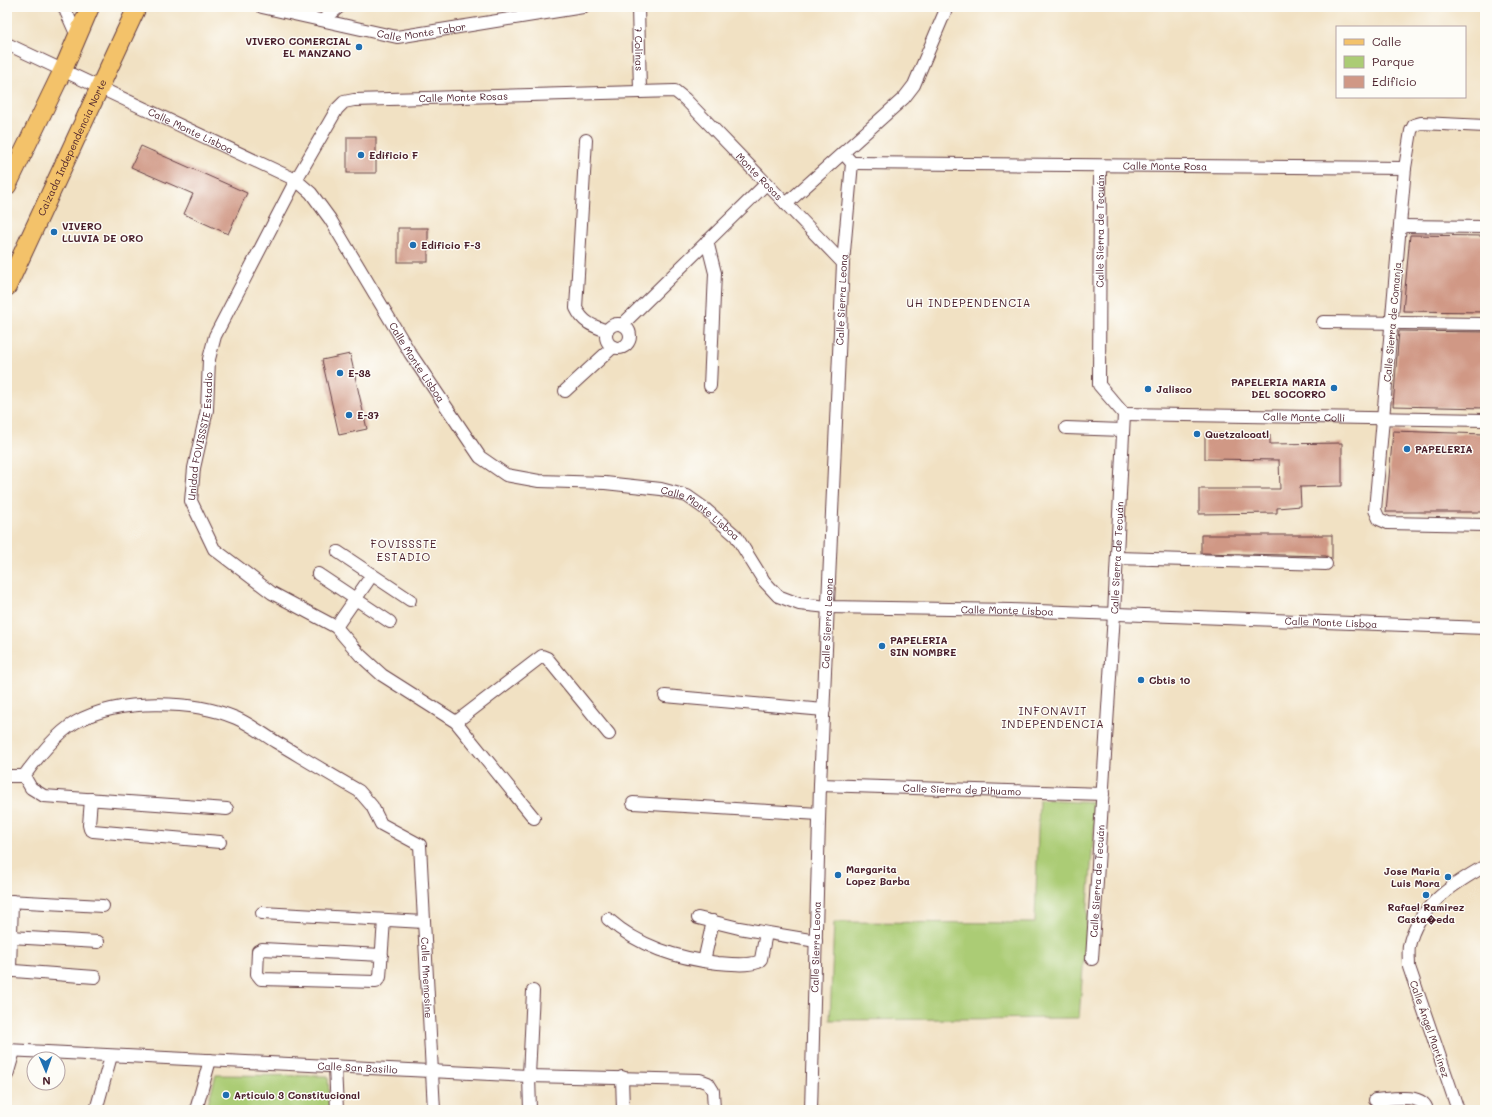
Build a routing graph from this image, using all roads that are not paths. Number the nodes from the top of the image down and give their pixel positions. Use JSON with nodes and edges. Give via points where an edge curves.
{"nodes":[{"id":1,"x":64,"y":7,"type":"edge"},
{"id":2,"x":90,"y":7,"type":"edge"},
{"id":3,"x":137,"y":7,"type":"edge"},
{"id":4,"x":266,"y":7,"type":"edge"},
{"id":5,"x":339,"y":7,"type":"edge"},
{"id":6,"x":583,"y":7,"type":"edge"},
{"id":7,"x":638,"y":7,"type":"edge"},
{"id":8,"x":947,"y":7,"type":"edge"},
{"id":9,"x":323,"y":20,"type":"junction"},
{"id":10,"x":77,"y":36,"type":"junction"},
{"id":11,"x":7,"y":44,"type":"edge"},
{"id":12,"x":63,"y":70,"type":"junction"},
{"id":13,"x":100,"y":87,"type":"junction"},
{"id":14,"x":640,"y":91,"type":"junction"},
{"id":15,"x":675,"y":91,"type":"joint"},
{"id":16,"x":1485,"y":126,"type":"edge"},
{"id":17,"x":586,"y":140,"type":"dead end"},
{"id":18,"x":843,"y":154,"type":"junction"},
{"id":19,"x":852,"y":163,"type":"junction"},
{"id":20,"x":1100,"y":166,"type":"junction"},
{"id":21,"x":1405,"y":168,"type":"junction"},
{"id":22,"x":296,"y":180,"type":"junction"},
{"id":23,"x":766,"y":184,"type":"junction"},
{"id":24,"x":7,"y":186,"type":"edge"},
{"id":25,"x":786,"y":204,"type":"junction"},
{"id":26,"x":1400,"y":226,"type":"junction"},
{"id":27,"x":1485,"y":227,"type":"edge"},
{"id":28,"x":707,"y":241,"type":"junction"},
{"id":29,"x":843,"y":263,"type":"junction"},
{"id":30,"x":7,"y":287,"type":"edge"},
{"id":31,"x":1323,"y":322,"type":"dead end"},
{"id":32,"x":1392,"y":323,"type":"junction"},
{"id":33,"x":623,"y":324,"type":"junction"},
{"id":34,"x":1485,"y":324,"type":"edge"},
{"id":35,"x":607,"y":331,"type":"junction"},
{"id":36,"x":613,"y":347,"type":"junction"},
{"id":37,"x":710,"y":386,"type":"dead end"},
{"id":38,"x":565,"y":391,"type":"dead end"},
{"id":39,"x":1124,"y":414,"type":"junction"},
{"id":40,"x":1383,"y":419,"type":"junction"},
{"id":41,"x":1485,"y":420,"type":"edge"},
{"id":42,"x":1066,"y":428,"type":"dead end"},
{"id":43,"x":1123,"y":430,"type":"junction"},
{"id":44,"x":1485,"y":525,"type":"edge"},
{"id":45,"x":338,"y":552,"type":"dead end"},
{"id":46,"x":1117,"y":558,"type":"junction"},
{"id":47,"x":1326,"y":564,"type":"dead end"},
{"id":48,"x":318,"y":574,"type":"dead end"},
{"id":49,"x":372,"y":575,"type":"junction"},
{"id":50,"x":356,"y":599,"type":"junction"},
{"id":51,"x":410,"y":600,"type":"dead end"},
{"id":52,"x":828,"y":607,"type":"junction"},
{"id":53,"x":1114,"y":614,"type":"junction"},
{"id":54,"x":390,"y":622,"type":"dead end"},
{"id":55,"x":336,"y":628,"type":"junction"},
{"id":56,"x":1485,"y":628,"type":"edge"},
{"id":57,"x":664,"y":696,"type":"dead end"},
{"id":58,"x":824,"y":710,"type":"junction"},
{"id":59,"x":456,"y":722,"type":"junction"},
{"id":60,"x":610,"y":734,"type":"dead end"},
{"id":61,"x":7,"y":776,"type":"edge"},
{"id":62,"x":24,"y":776,"type":"junction"},
{"id":63,"x":820,"y":786,"type":"junction"},
{"id":64,"x":1103,"y":794,"type":"junction"},
{"id":65,"x":91,"y":799,"type":"junction"},
{"id":66,"x":633,"y":803,"type":"dead end"},
{"id":67,"x":227,"y":809,"type":"dead end"},
{"id":68,"x":820,"y":814,"type":"junction"},
{"id":69,"x":534,"y":818,"type":"dead end"},
{"id":70,"x":220,"y":842,"type":"dead end"},
{"id":71,"x":1485,"y":866,"type":"edge"},
{"id":72,"x":10,"y":901,"type":"edge"},
{"id":73,"x":103,"y":906,"type":"dead end"},
{"id":74,"x":262,"y":914,"type":"dead end"},
{"id":75,"x":698,"y":918,"type":"dead end"},
{"id":76,"x":608,"y":919,"type":"dead end"},
{"id":77,"x":384,"y":920,"type":"junction"},
{"id":78,"x":424,"y":922,"type":"junction"},
{"id":79,"x":713,"y":922,"type":"junction"},
{"id":80,"x":766,"y":933,"type":"junction"},
{"id":81,"x":10,"y":937,"type":"junction"},
{"id":82,"x":816,"y":941,"type":"junction"},
{"id":83,"x":98,"y":942,"type":"dead end"},
{"id":84,"x":382,"y":956,"type":"junction"},
{"id":85,"x":1092,"y":958,"type":"dead end"},
{"id":86,"x":704,"y":961,"type":"junction"},
{"id":87,"x":95,"y":977,"type":"dead end"},
{"id":88,"x":533,"y":991,"type":"dead end"},
{"id":89,"x":10,"y":1050,"type":"edge"},
{"id":90,"x":111,"y":1056,"type":"junction"},
{"id":91,"x":210,"y":1060,"type":"junction"},
{"id":92,"x":335,"y":1066,"type":"junction"},
{"id":93,"x":432,"y":1071,"type":"junction"},
{"id":94,"x":7,"y":1075,"type":"edge"},
{"id":95,"x":529,"y":1076,"type":"junction"},
{"id":96,"x":622,"y":1077,"type":"junction"},
{"id":97,"x":1375,"y":1100,"type":"dead end"},
{"id":98,"x":96,"y":1110,"type":"edge"},
{"id":99,"x":196,"y":1110,"type":"edge"},
{"id":100,"x":337,"y":1110,"type":"edge"},
{"id":101,"x":434,"y":1110,"type":"edge"},
{"id":102,"x":530,"y":1110,"type":"edge"},
{"id":103,"x":623,"y":1110,"type":"edge"},
{"id":104,"x":714,"y":1110,"type":"edge"},
{"id":105,"x":812,"y":1110,"type":"edge"},
{"id":106,"x":1427,"y":1110,"type":"edge"},
{"id":107,"x":1458,"y":1110,"type":"edge"}],
"edges":[{"from":1,"to":10,"type":"street"},
{"from":2,"to":10,"type":"main road"},
{"from":3,"to":13,"type":"main road","name":"Calzada Independencia Norte"},
{"from":4,"to":9,"type":"street","name":"Calle Monte Tabor"},
{"from":5,"to":9,"type":"street"},
{"from":6,"to":9,"type":"street","name":"Calle Monte Tabor","via":[[397,37]]},
{"from":7,"to":14,"type":"street","name":"7 Colinas"},
{"from":8,"to":18,"type":"street","via":[[914,86]]},
{"from":10,"to":12,"type":"main road"},
{"from":11,"to":12,"type":"street","name":"Calle Monte Lisboa"},
{"from":12,"to":13,"type":"street","name":"Calle Monte Lisboa"},
{"from":12,"to":24,"type":"main road"},
{"from":13,"to":22,"type":"street","name":"Calle Monte Lisboa"},
{"from":13,"to":30,"type":"main road","name":"Calzada Independencia Norte"},
{"from":14,"to":15,"type":"street","name":"Calle Monte Rosas"},
{"from":14,"to":22,"type":"street","name":"Calle Monte Rosas","via":[[344,102],[337,109]]},
{"from":15,"to":23,"type":"street","name":"Monte Rosas","via":[[686,99]]},
{"from":16,"to":21,"type":"street","name":"Calle Sierra de Comanja","via":[[1421,123],[1414,126]]},
{"from":17,"to":35,"type":"street","via":[[576,308],[586,323]]},
{"from":18,"to":19,"type":"street"},
{"from":18,"to":25,"type":"street"},
{"from":19,"to":20,"type":"street","name":"Calle Monte Rosa"},
{"from":19,"to":29,"type":"street","name":"Calle Sierra Leona"},
{"from":20,"to":21,"type":"street","name":"Calle Monte Rosa"},
{"from":20,"to":39,"type":"street","name":"Calle Sierra de Tecuán","via":[[1099,385]]},
{"from":21,"to":26,"type":"street","name":"Calle Sierra de Comanja"},
{"from":22,"to":52,"type":"street","name":"Calle Monte Lisboa","via":[[311,193],[330,219],[410,353],[480,457],[506,475],[539,481],[605,483],[661,489],[687,496],[736,536],[764,581],[778,596],[799,604]]},
{"from":22,"to":55,"type":"street","name":"Unidad FOVISSSTE Estadio","via":[[215,336],[209,359],[207,410],[194,468],[191,501],[214,549],[272,593]]},
{"from":23,"to":25,"type":"street","name":"Monte Rosas"},
{"from":23,"to":28,"type":"street"},
{"from":25,"to":29,"type":"street","name":"Monte Rosas"},
{"from":26,"to":27,"type":"street"},
{"from":26,"to":32,"type":"street","name":"Calle Sierra de Comanja"},
{"from":28,"to":33,"type":"street"},
{"from":28,"to":37,"type":"street","via":[[715,273]]},
{"from":29,"to":52,"type":"street","name":"Calle Sierra Leona"},
{"from":31,"to":32,"type":"street"},
{"from":32,"to":34,"type":"street"},
{"from":32,"to":40,"type":"street","name":"Calle Sierra de Comanja"},
{"from":33,"to":35,"type":"street","via":[[613,324]]},
{"from":33,"to":36,"type":"street","via":[[630,331],[630,341],[623,347]]},
{"from":35,"to":36,"type":"street","via":[[607,340]]},
{"from":36,"to":38,"type":"street"},
{"from":39,"to":40,"type":"street","name":"Calle Monte Colli"},
{"from":39,"to":43,"type":"street","name":"Calle Sierra de Tecuán"},
{"from":40,"to":41,"type":"street","name":"Calle Monte Colli"},
{"from":40,"to":44,"type":"street","name":"Calle Sierra de Comanja","via":[[1375,510],[1379,519],[1388,523]]},
{"from":42,"to":43,"type":"street"},
{"from":43,"to":46,"type":"street","name":"Calle Sierra de Tecuán"},
{"from":45,"to":49,"type":"street"},
{"from":46,"to":47,"type":"street"},
{"from":46,"to":53,"type":"street","name":"Calle Sierra de Tecuán"},
{"from":48,"to":50,"type":"street"},
{"from":49,"to":50,"type":"street"},
{"from":49,"to":51,"type":"street"},
{"from":50,"to":54,"type":"street"},
{"from":50,"to":55,"type":"street"},
{"from":52,"to":53,"type":"street","name":"Calle Monte Lisboa"},
{"from":52,"to":58,"type":"street","name":"Calle Sierra Leona"},
{"from":53,"to":56,"type":"street","name":"Calle Monte Lisboa"},
{"from":53,"to":64,"type":"street","name":"Calle Sierra de Tecuán"},
{"from":55,"to":59,"type":"street","name":"Unidad FOVISSSTE Estadio","via":[[382,675]]},
{"from":57,"to":58,"type":"street"},
{"from":58,"to":63,"type":"street","name":"Calle Sierra Leona"},
{"from":59,"to":60,"type":"street","via":[[542,656],[547,658]]},
{"from":59,"to":69,"type":"street","name":"Unidad FOVISSSTE Estadio"},
{"from":61,"to":62,"type":"street"},
{"from":62,"to":65,"type":"street","via":[[31,788],[39,794]]},
{"from":62,"to":78,"type":"street","name":"Calle Mnemosine","via":[[38,756],[76,722],[102,712],[138,705],[173,704],[206,708],[237,719],[359,791],[372,806],[381,824],[420,845]]},
{"from":63,"to":64,"type":"street","name":"Calle Sierra de Pihuamo"},
{"from":63,"to":68,"type":"street","name":"Calle Sierra Leona"},
{"from":64,"to":85,"type":"street","name":"Calle Sierra de Tecuán"},
{"from":65,"to":67,"type":"street"},
{"from":65,"to":70,"type":"street","via":[[89,825],[93,831]]},
{"from":66,"to":68,"type":"street"},
{"from":68,"to":82,"type":"street","name":"Calle Sierra Leona"},
{"from":71,"to":107,"type":"street","name":"Calle Ángel Martínez","via":[[1459,881],[1433,904],[1417,924],[1409,946],[1409,967]]},
{"from":72,"to":73,"type":"street"},
{"from":72,"to":81,"type":"street"},
{"from":74,"to":77,"type":"street"},
{"from":75,"to":79,"type":"street"},
{"from":76,"to":86,"type":"street","via":[[651,947],[684,958]]},
{"from":77,"to":78,"type":"street"},
{"from":77,"to":84,"type":"street"},
{"from":78,"to":93,"type":"street","name":"Calle Mnemosine"},
{"from":79,"to":80,"type":"street"},
{"from":79,"to":86,"type":"street"},
{"from":80,"to":82,"type":"street"},
{"from":80,"to":86,"type":"street","via":[[761,959],[758,962],[728,964]]},
{"from":81,"to":83,"type":"street"},
{"from":81,"to":87,"type":"street","via":[[9,964],[10,969],[14,971]]},
{"from":82,"to":105,"type":"street","name":"Calle Sierra Leona"},
{"from":84,"to":84,"type":"street","via":[[262,949],[258,952],[257,974],[261,979],[376,982],[380,977]]},
{"from":88,"to":95,"type":"street"},
{"from":89,"to":90,"type":"street","name":"Calle San Basilio"},
{"from":89,"to":94,"type":"street"},
{"from":90,"to":91,"type":"street","name":"Calle San Basilio"},
{"from":90,"to":98,"type":"street"},
{"from":91,"to":92,"type":"street","name":"Calle San Basilio"},
{"from":91,"to":99,"type":"street"},
{"from":92,"to":93,"type":"street","name":"Calle San Basilio"},
{"from":92,"to":100,"type":"street"},
{"from":93,"to":95,"type":"street","name":"Calle San Basilio"},
{"from":93,"to":101,"type":"street","name":"Calle Mnemosine"},
{"from":95,"to":96,"type":"street","name":"Calle San Basilio"},
{"from":95,"to":102,"type":"street"},
{"from":96,"to":103,"type":"street"},
{"from":96,"to":104,"type":"street","name":"Calle San Basilio","via":[[700,1080],[708,1083],[713,1091]]},
{"from":97,"to":106,"type":"street","via":[[1418,1099],[1424,1103]]}]}
